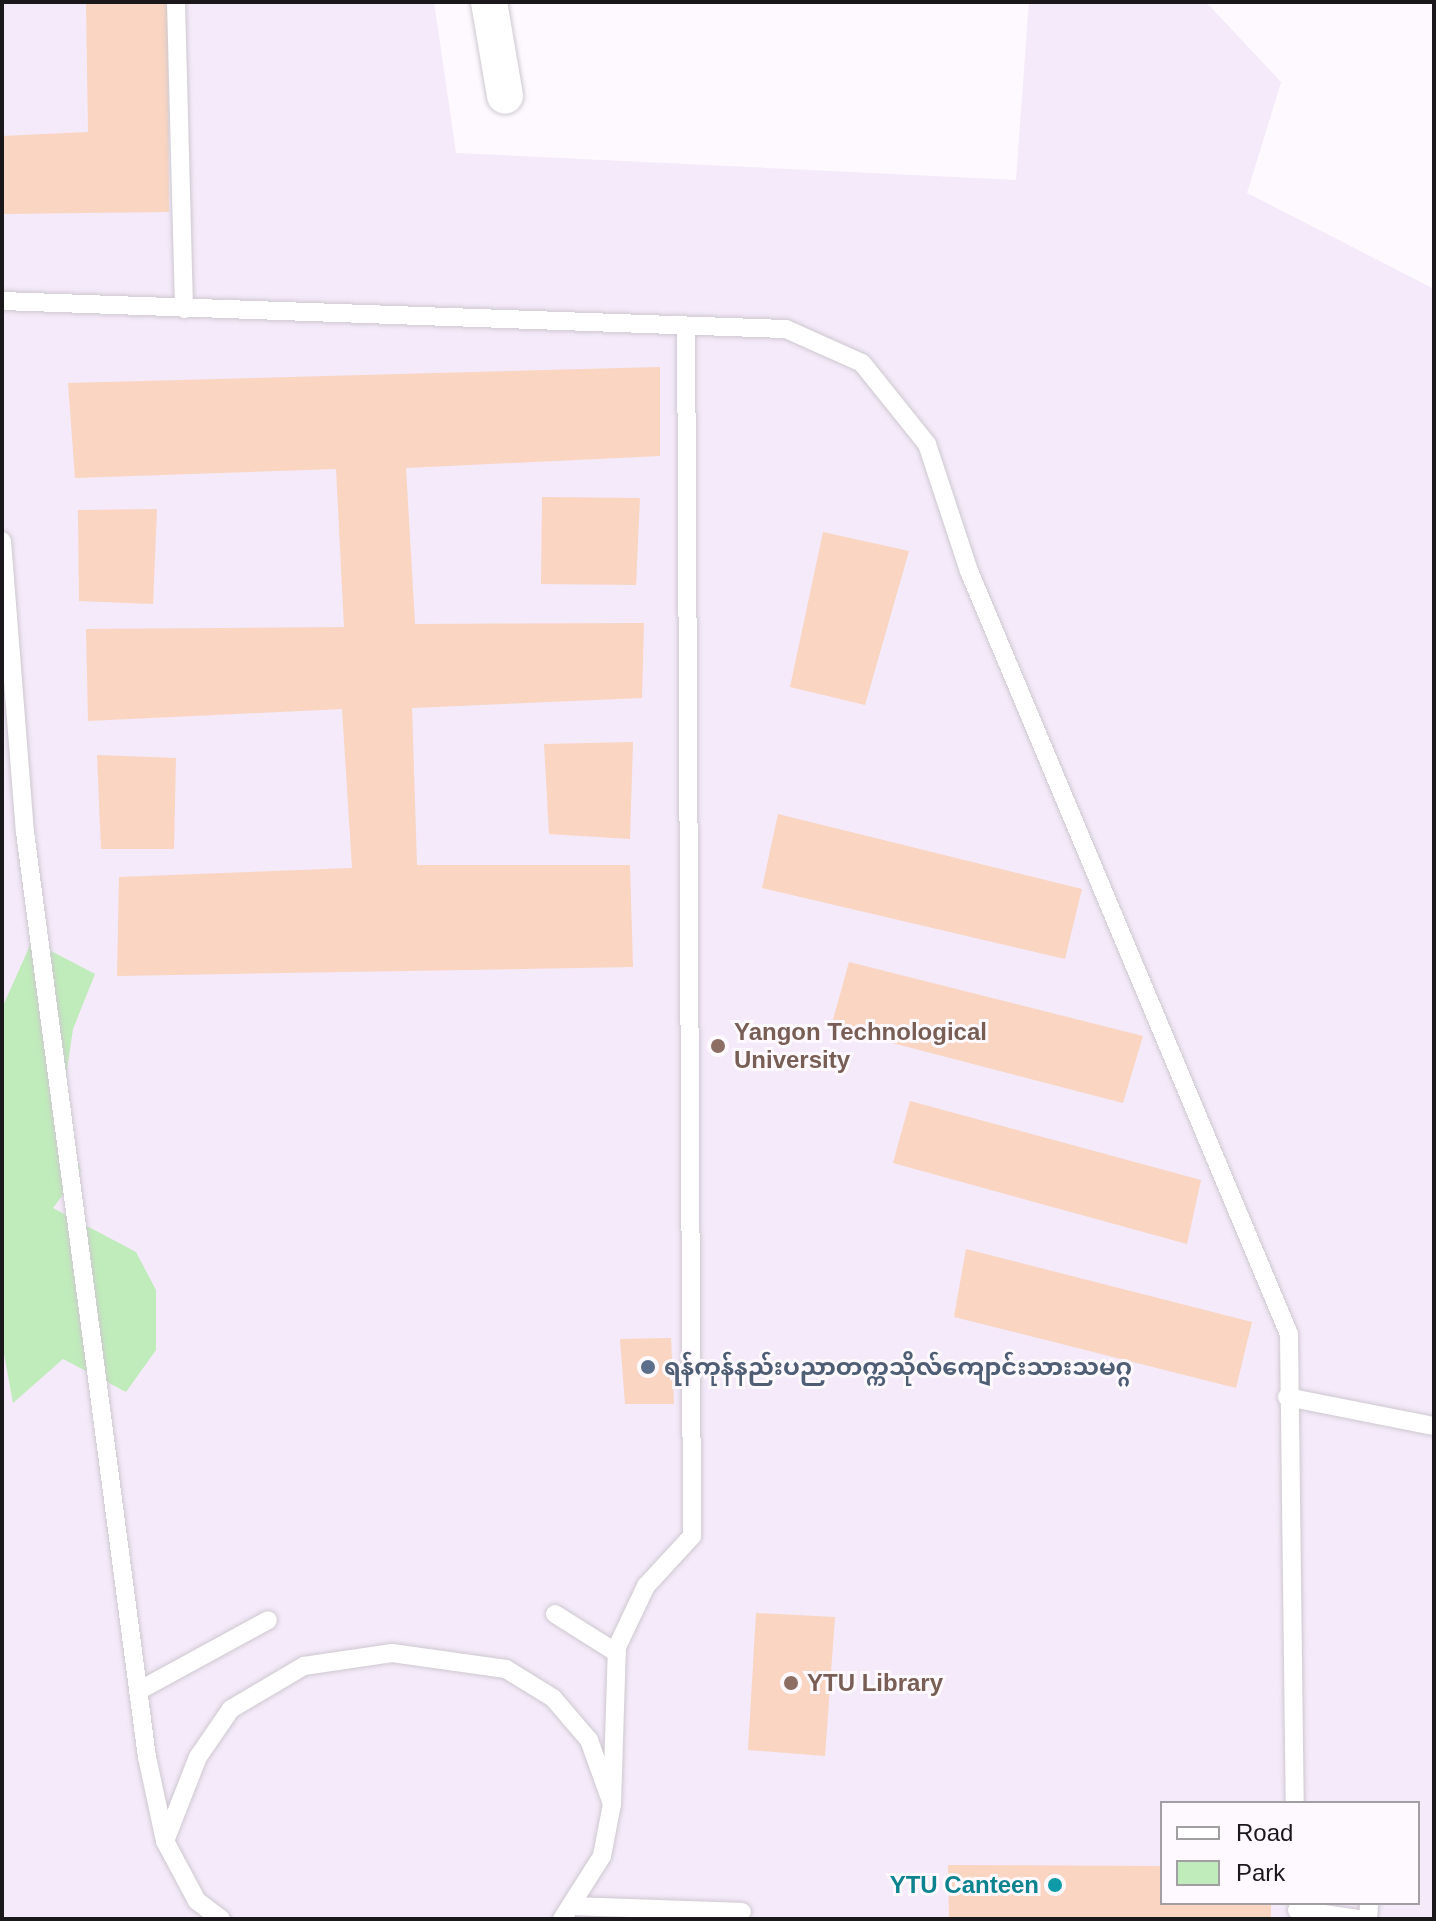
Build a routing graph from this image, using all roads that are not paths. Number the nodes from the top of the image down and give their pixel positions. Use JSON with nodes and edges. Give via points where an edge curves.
{"nodes":[{"id":1,"x":176,"y":2,"type":"edge"},
{"id":2,"x":489,"y":2,"type":"edge"},
{"id":3,"x":505,"y":96,"type":"dead end"},
{"id":4,"x":2,"y":301,"type":"edge"},
{"id":5,"x":184,"y":309,"type":"junction"},
{"id":6,"x":686,"y":328,"type":"junction"},
{"id":7,"x":2,"y":541,"type":"edge"},
{"id":8,"x":1287,"y":1397,"type":"junction"},
{"id":9,"x":1434,"y":1426,"type":"edge"},
{"id":10,"x":555,"y":1614,"type":"dead end"},
{"id":11,"x":268,"y":1620,"type":"dead end"},
{"id":12,"x":617,"y":1653,"type":"junction"},
{"id":13,"x":138,"y":1691,"type":"junction"},
{"id":14,"x":1295,"y":1801,"type":"edge"},
{"id":15,"x":612,"y":1804,"type":"junction"},
{"id":16,"x":165,"y":1841,"type":"junction"},
{"id":17,"x":1297,"y":1911,"type":"edge"},
{"id":18,"x":742,"y":1912,"type":"dead end"},
{"id":19,"x":568,"y":1913,"type":"edge"},
{"id":20,"x":221,"y":1919,"type":"edge"},
{"id":21,"x":1359,"y":1919,"type":"edge"}],
"edges":[{"from":1,"to":5,"type":"lane"},
{"from":2,"to":3,"type":"street"},
{"from":4,"to":5,"type":"lane"},
{"from":5,"to":6,"type":"lane"},
{"from":6,"to":8,"type":"lane","via":[[786,329],[862,363],[927,444],[969,571],[1289,1334]]},
{"from":6,"to":12,"type":"lane","via":[[692,1536],[646,1586]]},
{"from":7,"to":13,"type":"lane","via":[[25,832]]},
{"from":8,"to":9,"type":"lane"},
{"from":8,"to":14,"type":"lane"},
{"from":10,"to":12,"type":"lane"},
{"from":11,"to":13,"type":"lane"},
{"from":12,"to":15,"type":"lane"},
{"from":13,"to":16,"type":"lane"},
{"from":15,"to":16,"type":"lane","via":[[589,1740],[553,1698],[506,1669],[392,1653],[304,1666],[231,1709],[198,1757]]},
{"from":15,"to":19,"type":"lane","via":[[602,1856]]},
{"from":16,"to":20,"type":"lane","via":[[197,1901]]},
{"from":17,"to":21,"type":"lane"},
{"from":18,"to":19,"type":"lane"}]}
